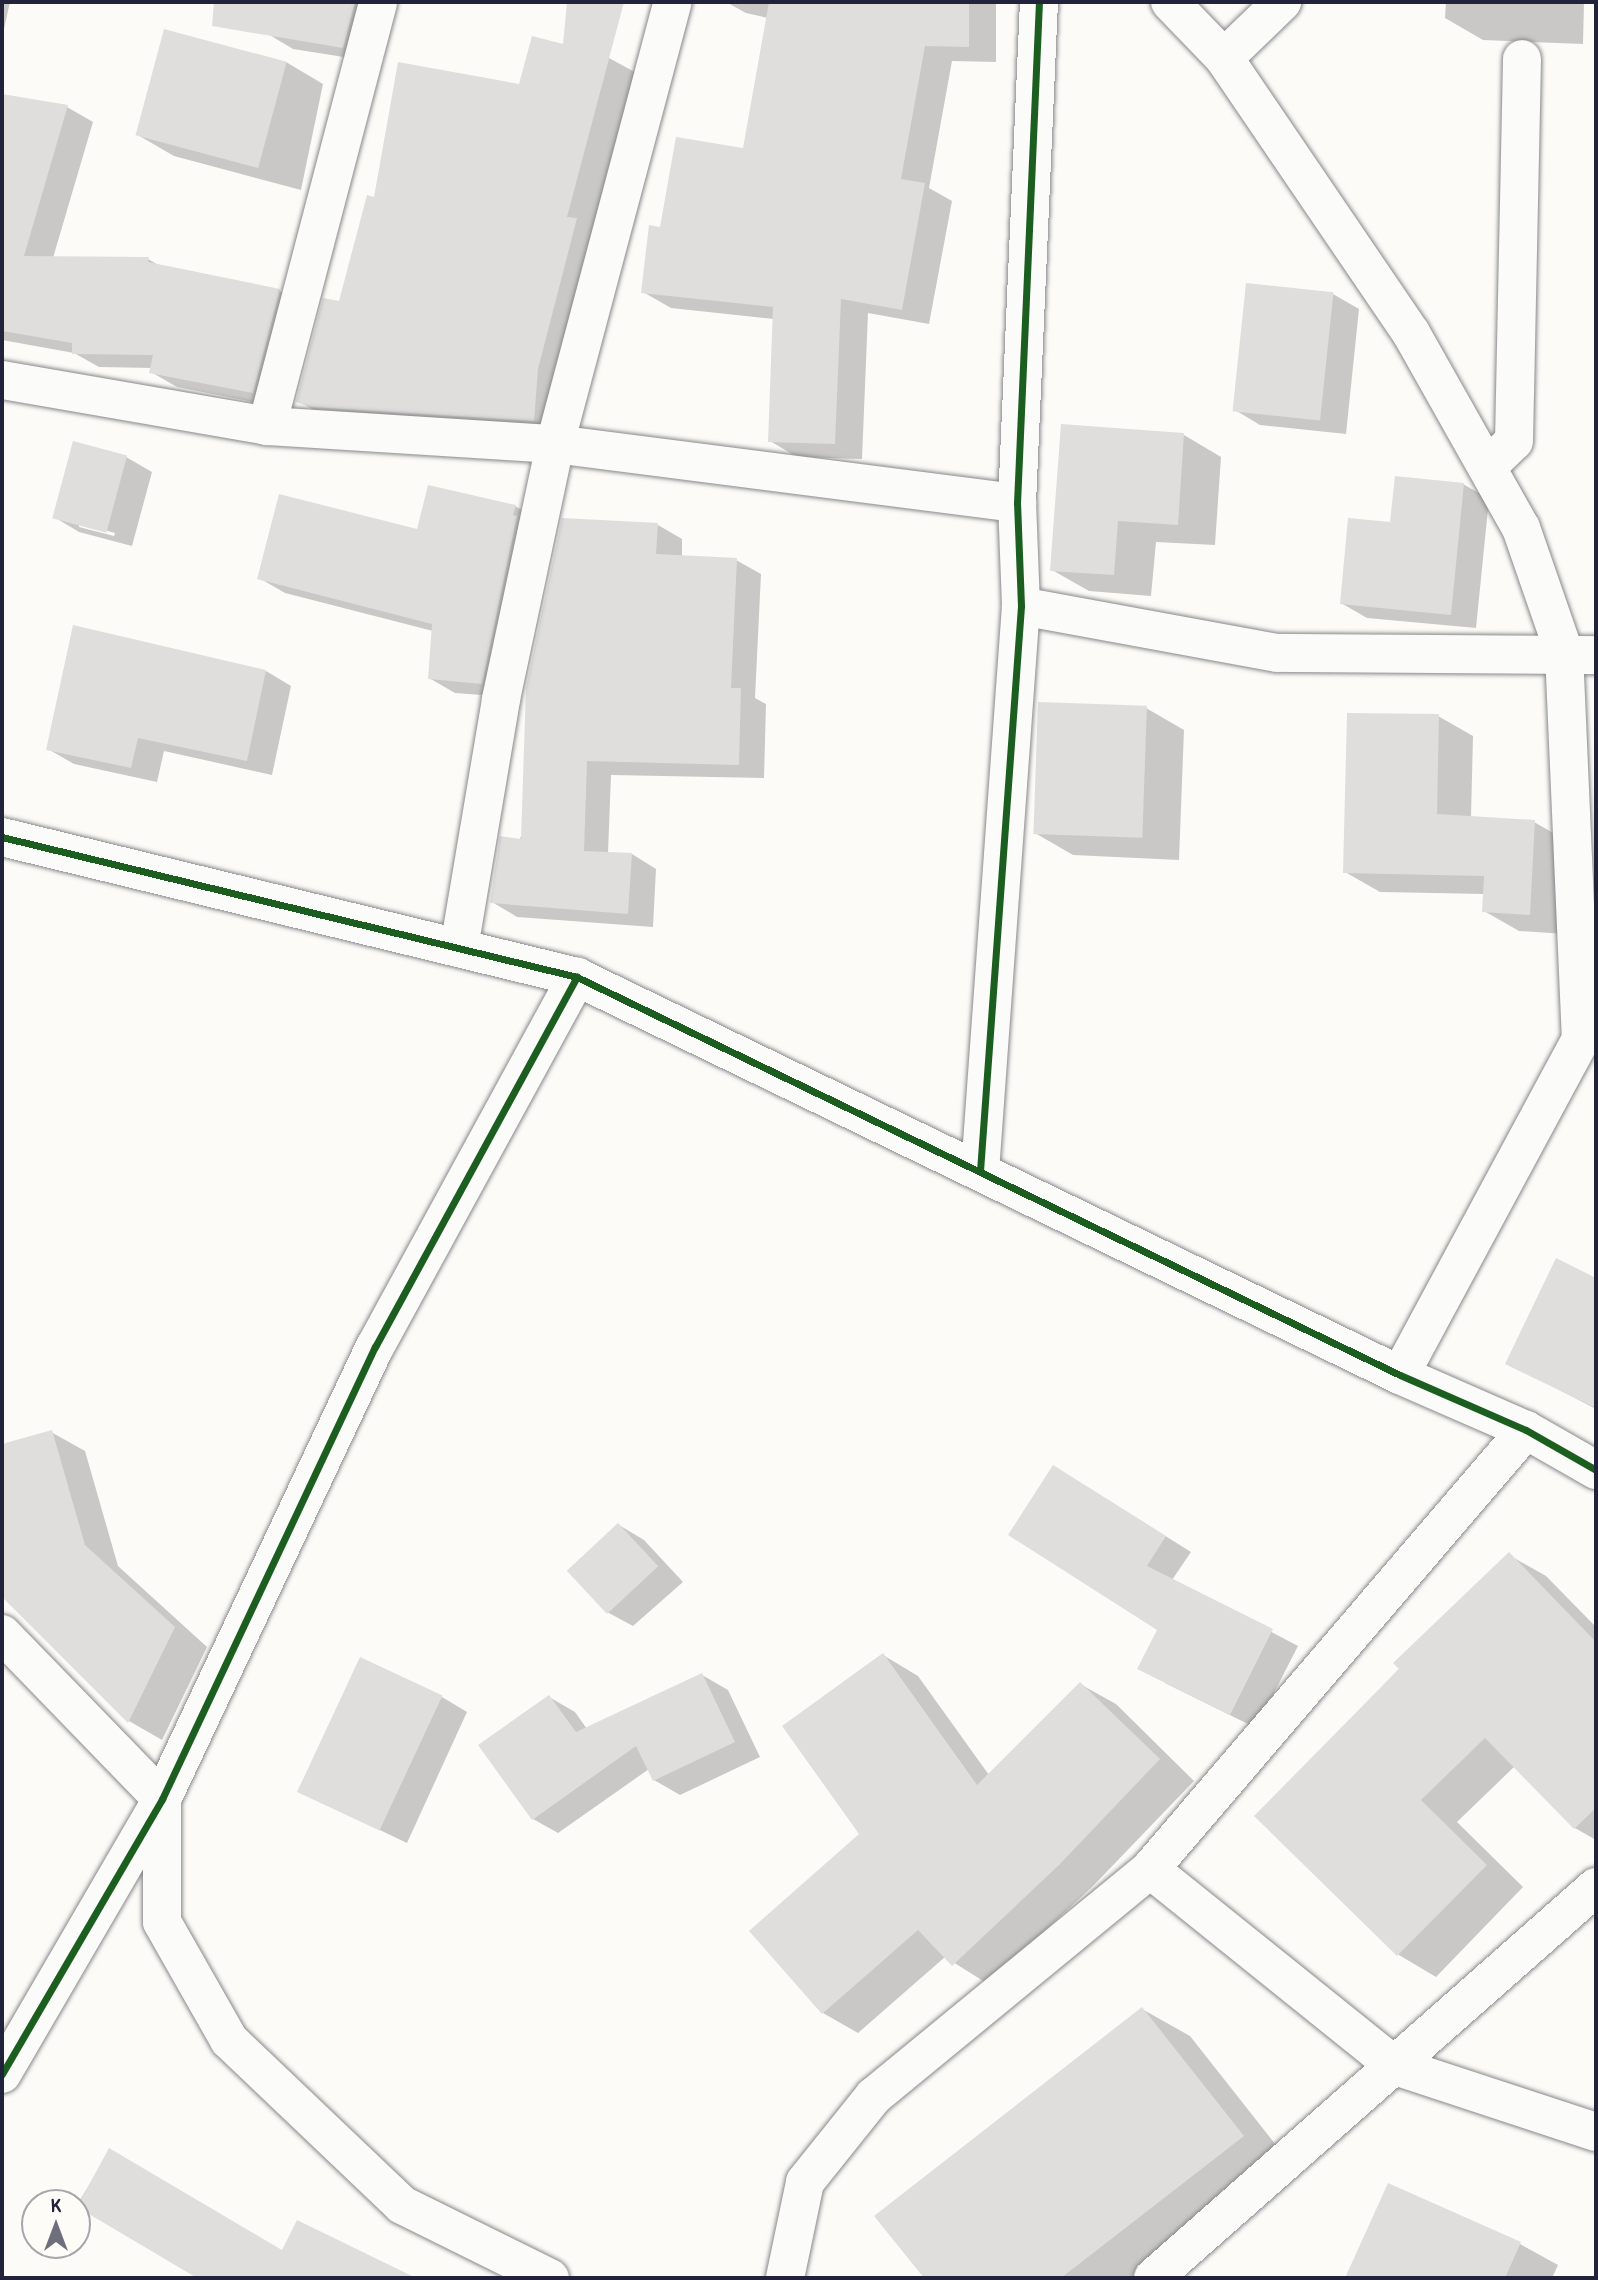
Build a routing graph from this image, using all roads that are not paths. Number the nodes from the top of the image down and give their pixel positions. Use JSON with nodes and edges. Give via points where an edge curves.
{"nodes":[{"id":1,"x":378,"y":2,"type":"edge"},
{"id":2,"x":673,"y":2,"type":"edge"},
{"id":3,"x":1039,"y":2,"type":"edge"},
{"id":4,"x":1170,"y":2,"type":"edge"},
{"id":5,"x":1282,"y":2,"type":"edge"},
{"id":6,"x":1224,"y":58,"type":"junction"},
{"id":7,"x":1522,"y":59,"type":"dead end"},
{"id":8,"x":2,"y":380,"type":"edge"},
{"id":9,"x":267,"y":426,"type":"junction"},
{"id":10,"x":555,"y":444,"type":"junction"},
{"id":11,"x":1487,"y":467,"type":"junction"},
{"id":12,"x":1017,"y":503,"type":"junction"},
{"id":13,"x":1021,"y":606,"type":"junction"},
{"id":14,"x":1580,"y":654,"type":"edge"},
{"id":15,"x":2,"y":837,"type":"edge"},
{"id":16,"x":459,"y":948,"type":"junction"},
{"id":17,"x":577,"y":977,"type":"junction"},
{"id":18,"x":1589,"y":1024,"type":"edge"},
{"id":19,"x":980,"y":1171,"type":"junction"},
{"id":20,"x":1400,"y":1375,"type":"junction"},
{"id":21,"x":1526,"y":1430,"type":"junction"},
{"id":22,"x":1596,"y":1471,"type":"edge"},
{"id":23,"x":2,"y":1634,"type":"edge"},
{"id":24,"x":162,"y":1799,"type":"junction"},
{"id":25,"x":1150,"y":1869,"type":"junction"},
{"id":26,"x":1596,"y":1887,"type":"edge"},
{"id":27,"x":1395,"y":2066,"type":"junction"},
{"id":28,"x":2,"y":2074,"type":"edge"},
{"id":29,"x":1596,"y":2132,"type":"edge"},
{"id":30,"x":550,"y":2278,"type":"edge"},
{"id":31,"x":785,"y":2278,"type":"edge"},
{"id":32,"x":1153,"y":2278,"type":"edge"}],
"edges":[{"from":1,"to":9,"type":"street"},
{"from":2,"to":10,"type":"street"},
{"from":3,"to":12,"type":"street"},
{"from":4,"to":6,"type":"street"},
{"from":5,"to":6,"type":"street"},
{"from":6,"to":11,"type":"street","via":[[1411,332]]},
{"from":7,"to":11,"type":"street","via":[[1514,441]]},
{"from":8,"to":9,"type":"street"},
{"from":9,"to":10,"type":"street"},
{"from":10,"to":12,"type":"street"},
{"from":10,"to":16,"type":"street","via":[[500,699]]},
{"from":11,"to":14,"type":"street"},
{"from":12,"to":13,"type":"street"},
{"from":13,"to":14,"type":"street","via":[[1277,653]]},
{"from":13,"to":19,"type":"street"},
{"from":14,"to":18,"type":"street"},
{"from":15,"to":16,"type":"street"},
{"from":16,"to":17,"type":"street"},
{"from":17,"to":19,"type":"street"},
{"from":17,"to":24,"type":"street","via":[[375,1347]]},
{"from":18,"to":20,"type":"street"},
{"from":19,"to":20,"type":"street"},
{"from":20,"to":21,"type":"street"},
{"from":21,"to":22,"type":"street"},
{"from":21,"to":25,"type":"street"},
{"from":23,"to":24,"type":"street"},
{"from":24,"to":28,"type":"street"},
{"from":24,"to":30,"type":"street","via":[[162,1923],[229,2040],[402,2204]]},
{"from":25,"to":27,"type":"street"},
{"from":25,"to":31,"type":"street","via":[[874,2096],[805,2182]]},
{"from":26,"to":27,"type":"street"},
{"from":27,"to":29,"type":"street"},
{"from":27,"to":32,"type":"street"}]}
